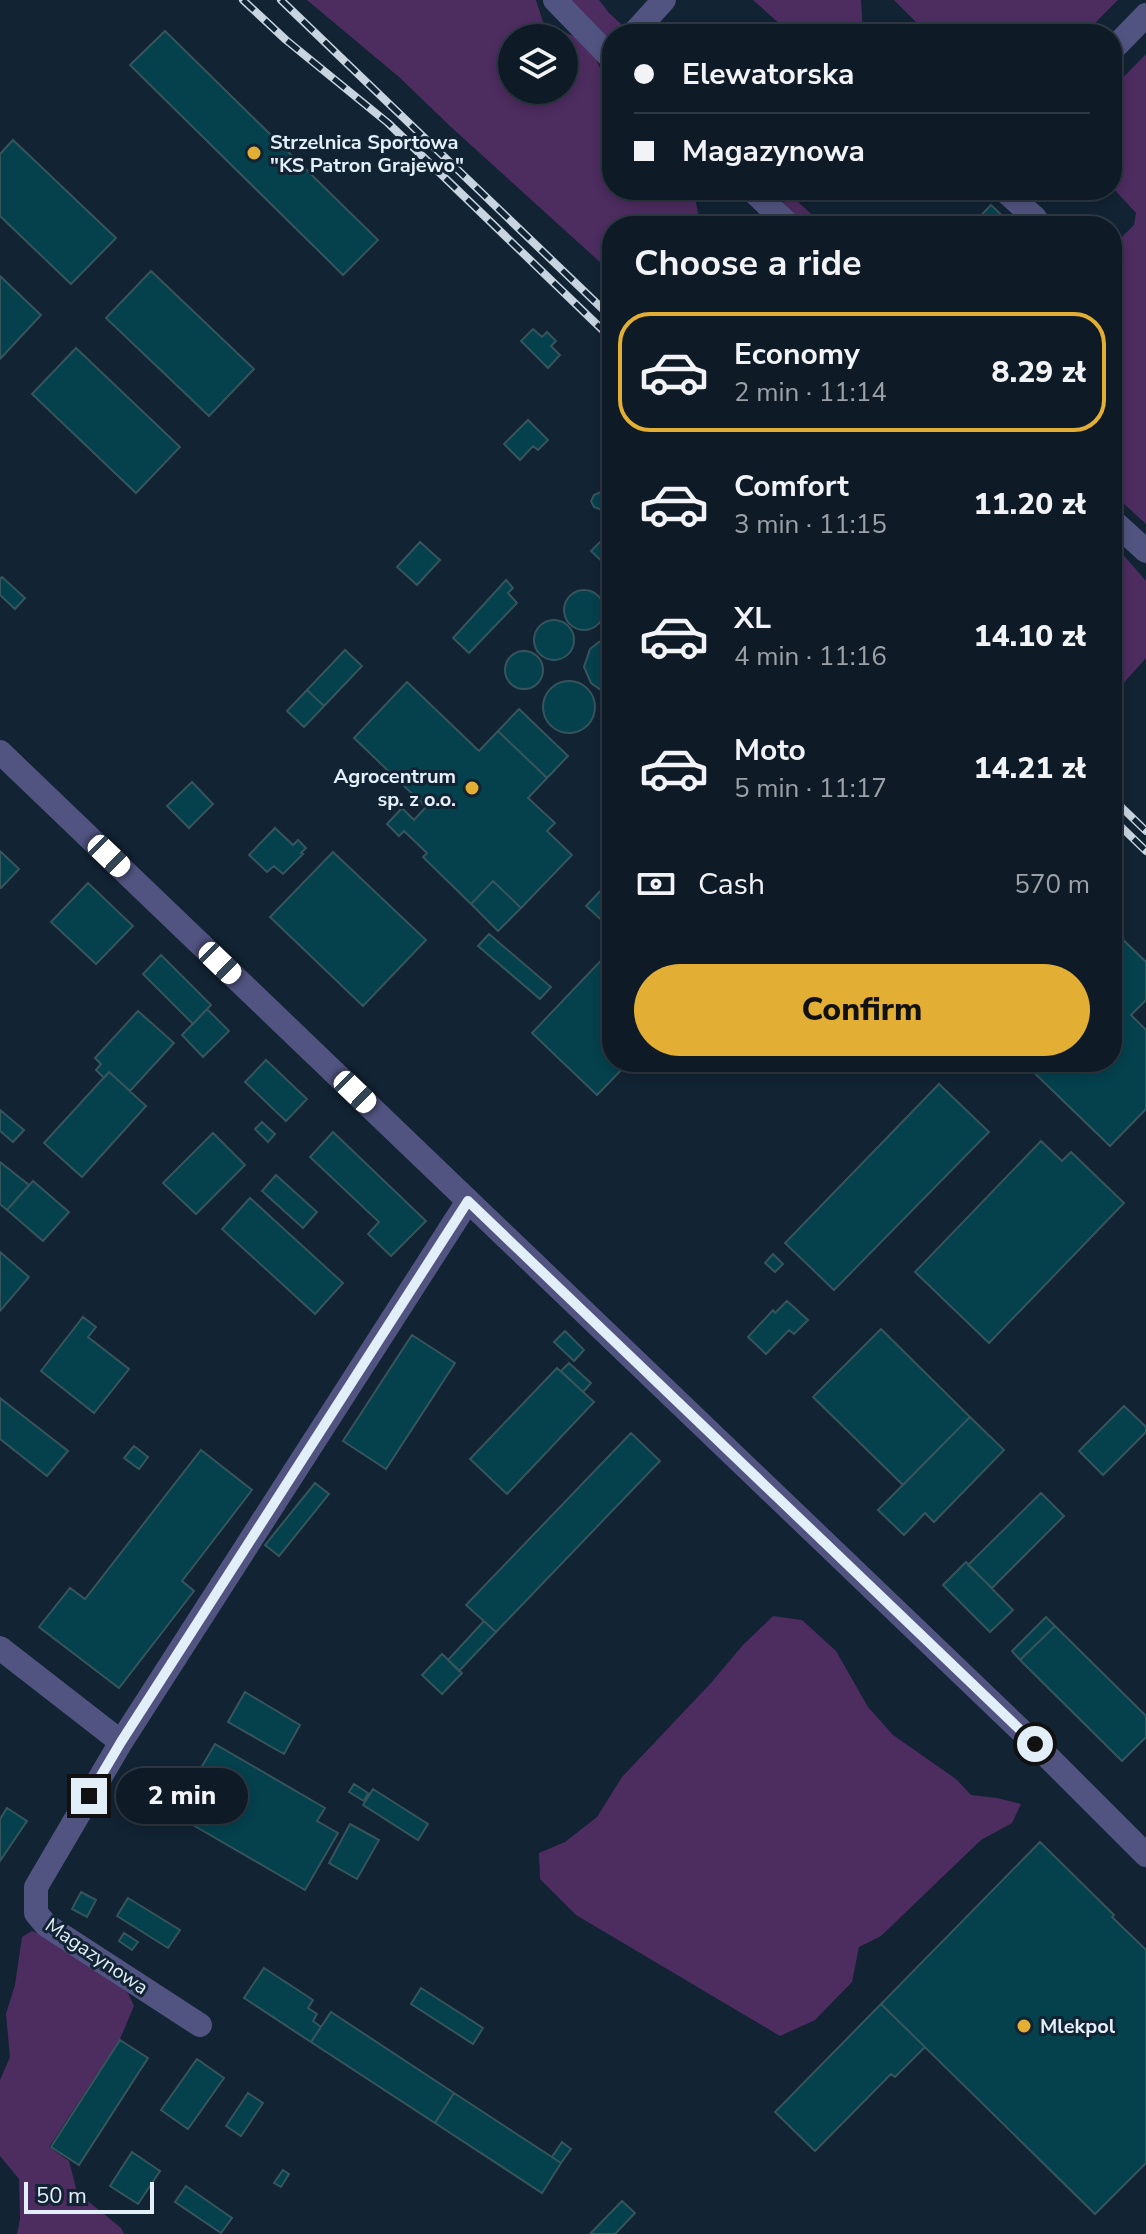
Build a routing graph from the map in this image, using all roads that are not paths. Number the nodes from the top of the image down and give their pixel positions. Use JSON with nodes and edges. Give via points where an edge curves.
{"nodes":[{"id":1,"x":555,"y":0,"type":"edge"},
{"id":2,"x":664,"y":0,"type":"edge"},
{"id":3,"x":1146,"y":15,"type":"edge"},
{"id":4,"x":642,"y":24,"type":"edge"},
{"id":5,"x":1122,"y":40,"type":"edge"},
{"id":6,"x":602,"y":48,"type":"edge"},
{"id":7,"x":763,"y":200,"type":"edge"},
{"id":8,"x":1015,"y":200,"type":"edge"},
{"id":9,"x":779,"y":216,"type":"edge"},
{"id":10,"x":1033,"y":216,"type":"edge"},
{"id":11,"x":1122,"y":529,"type":"edge"},
{"id":12,"x":1146,"y":551,"type":"edge"},
{"id":13,"x":0,"y":752,"type":"edge"},
{"id":14,"x":468,"y":1201,"type":"junction"},
{"id":15,"x":0,"y":1648,"type":"edge"},
{"id":16,"x":121,"y":1742,"type":"junction"},
{"id":17,"x":1146,"y":1855,"type":"edge"},
{"id":18,"x":200,"y":2025,"type":"dead end"}],
"edges":[{"from":1,"to":6,"type":"street"},
{"from":2,"to":4,"type":"street"},
{"from":3,"to":5,"type":"street"},
{"from":7,"to":9,"type":"street"},
{"from":8,"to":10,"type":"street"},
{"from":11,"to":12,"type":"street"},
{"from":13,"to":14,"type":"street"},
{"from":14,"to":16,"type":"street","name":"Magazynowa"},
{"from":14,"to":17,"type":"street"},
{"from":15,"to":16,"type":"street"},
{"from":16,"to":18,"type":"street","name":"Magazynowa","via":[[36,1887],[36,1913],[46,1925]]}]}
